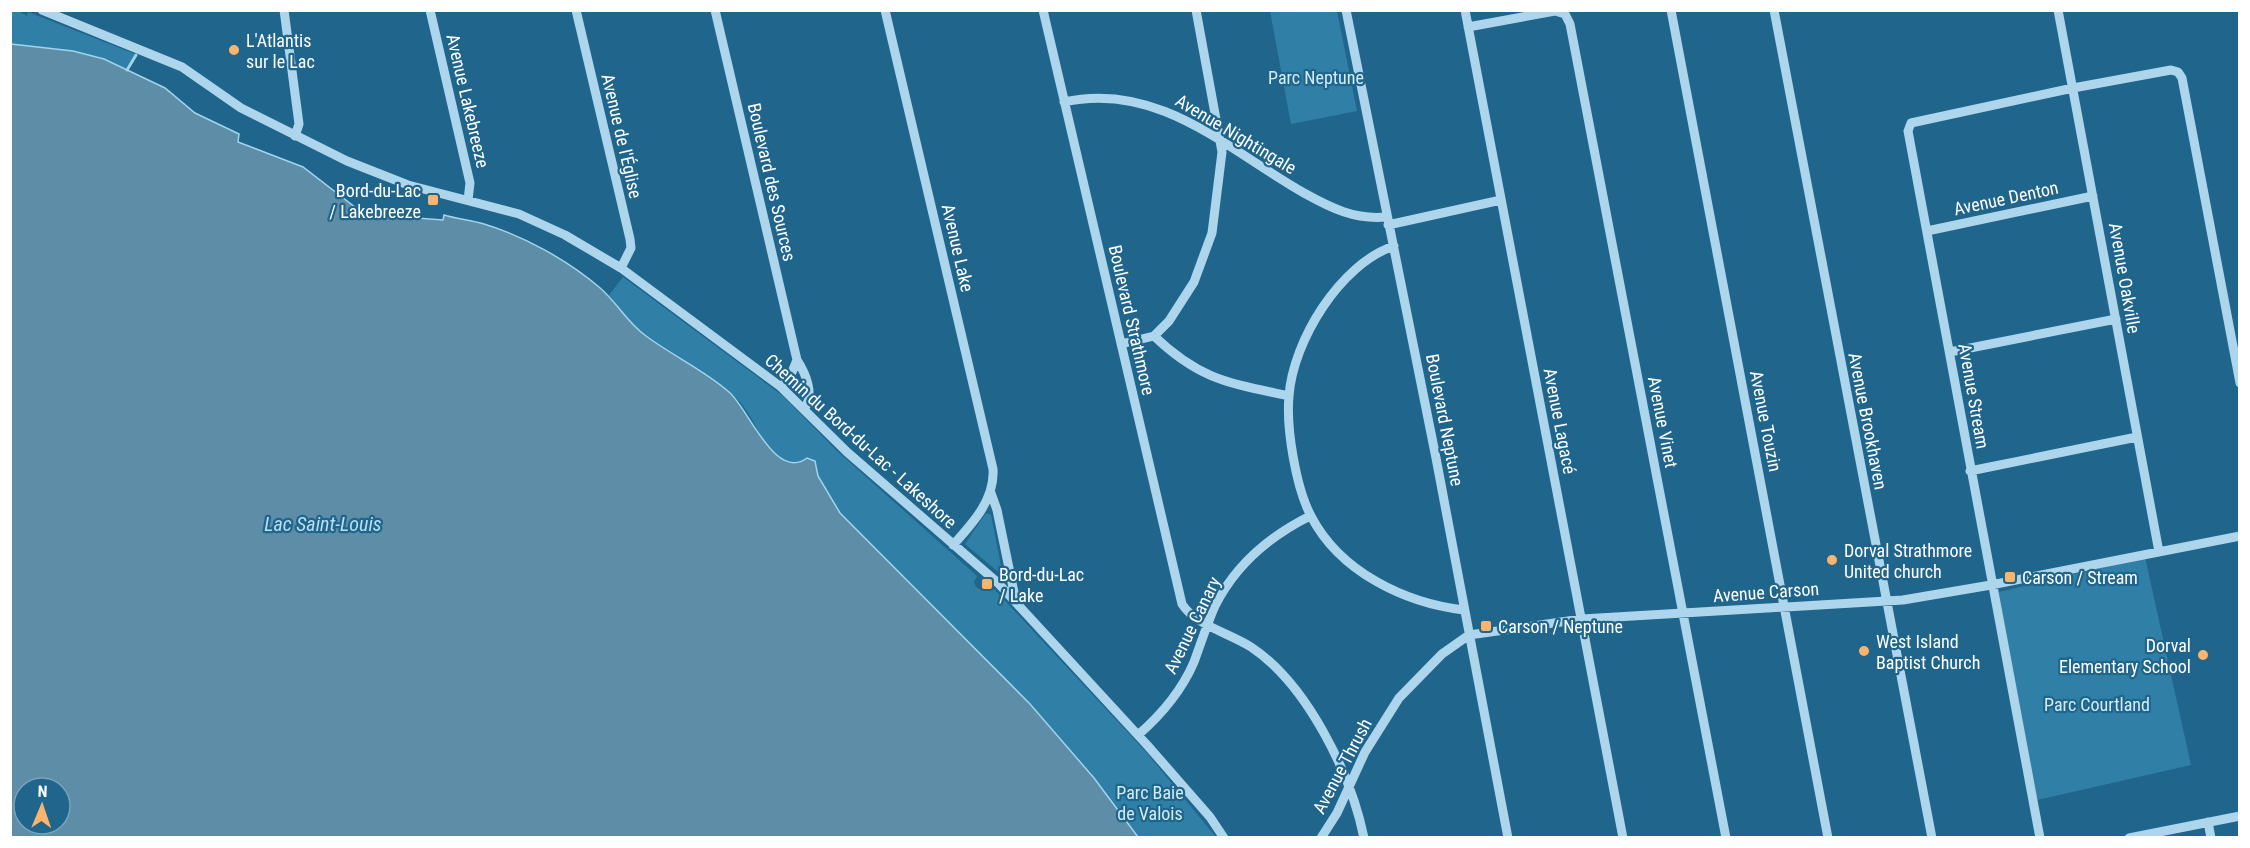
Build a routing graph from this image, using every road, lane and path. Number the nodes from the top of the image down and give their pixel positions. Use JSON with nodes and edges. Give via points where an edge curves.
{"nodes":[{"id":1,"x":42,"y":10,"type":"edge"},
{"id":2,"x":284,"y":10,"type":"edge"},
{"id":3,"x":430,"y":10,"type":"edge"},
{"id":4,"x":576,"y":10,"type":"edge"},
{"id":5,"x":715,"y":10,"type":"edge"},
{"id":6,"x":885,"y":10,"type":"edge"},
{"id":7,"x":1043,"y":10,"type":"edge"},
{"id":8,"x":1196,"y":10,"type":"edge"},
{"id":9,"x":1346,"y":10,"type":"edge"},
{"id":10,"x":1465,"y":10,"type":"edge"},
{"id":11,"x":1671,"y":10,"type":"edge"},
{"id":12,"x":1774,"y":10,"type":"edge"},
{"id":13,"x":2058,"y":10,"type":"edge"},
{"id":14,"x":1468,"y":27,"type":"junction"},
{"id":15,"x":2073,"y":88,"type":"junction"},
{"id":16,"x":1064,"y":102,"type":"junction"},
{"id":17,"x":295,"y":136,"type":"junction"},
{"id":18,"x":1220,"y":139,"type":"junction"},
{"id":19,"x":2093,"y":196,"type":"junction"},
{"id":20,"x":468,"y":200,"type":"junction"},
{"id":21,"x":1501,"y":200,"type":"junction"},
{"id":22,"x":1387,"y":221,"type":"junction"},
{"id":23,"x":1927,"y":231,"type":"junction"},
{"id":24,"x":1394,"y":246,"type":"junction"},
{"id":25,"x":621,"y":268,"type":"junction"},
{"id":26,"x":2116,"y":319,"type":"junction"},
{"id":27,"x":1154,"y":336,"type":"junction"},
{"id":28,"x":1121,"y":344,"type":"junction"},
{"id":29,"x":1950,"y":352,"type":"junction"},
{"id":30,"x":798,"y":360,"type":"junction"},
{"id":31,"x":2240,"y":383,"type":"edge"},
{"id":32,"x":781,"y":387,"type":"junction"},
{"id":33,"x":1289,"y":396,"type":"junction"},
{"id":34,"x":804,"y":409,"type":"junction"},
{"id":35,"x":2137,"y":437,"type":"junction"},
{"id":36,"x":1970,"y":471,"type":"junction"},
{"id":37,"x":991,"y":493,"type":"junction"},
{"id":38,"x":1310,"y":516,"type":"junction"},
{"id":39,"x":2240,"y":536,"type":"edge"},
{"id":40,"x":953,"y":545,"type":"junction"},
{"id":41,"x":2159,"y":552,"type":"junction"},
{"id":42,"x":1991,"y":585,"type":"junction"},
{"id":43,"x":1886,"y":600,"type":"junction"},
{"id":44,"x":1016,"y":602,"type":"junction"},
{"id":45,"x":1784,"y":607,"type":"junction"},
{"id":46,"x":1464,"y":610,"type":"junction"},
{"id":47,"x":1682,"y":614,"type":"junction"},
{"id":48,"x":1582,"y":619,"type":"junction"},
{"id":49,"x":1208,"y":625,"type":"junction"},
{"id":50,"x":1469,"y":636,"type":"junction"},
{"id":51,"x":1138,"y":735,"type":"junction"},
{"id":52,"x":1350,"y":784,"type":"junction"},
{"id":53,"x":2240,"y":816,"type":"edge"},
{"id":54,"x":2208,"y":822,"type":"junction"},
{"id":55,"x":1224,"y":837,"type":"edge"},
{"id":56,"x":1321,"y":837,"type":"edge"},
{"id":57,"x":1364,"y":837,"type":"edge"},
{"id":58,"x":1508,"y":837,"type":"edge"},
{"id":59,"x":1623,"y":837,"type":"edge"},
{"id":60,"x":1726,"y":837,"type":"edge"},
{"id":61,"x":1828,"y":837,"type":"edge"},
{"id":62,"x":1932,"y":837,"type":"edge"},
{"id":63,"x":2040,"y":837,"type":"edge"},
{"id":64,"x":2129,"y":837,"type":"edge"},
{"id":65,"x":2211,"y":837,"type":"edge"}],
"edges":[{"from":1,"to":17,"type":"street","name":"Chemin du Bord-du-Lac - Lakeshore","via":[[182,68],[235,105]]},
{"from":2,"to":17,"type":"street","via":[[299,124]]},
{"from":3,"to":20,"type":"street","name":"Avenue Lakebreeze","via":[[470,183]]},
{"from":4,"to":25,"type":"street","name":"Avenue de l'Église","via":[[630,239],[630,252]]},
{"from":5,"to":30,"type":"street","name":"Boulevard des Sources"},
{"from":6,"to":37,"type":"street","name":"Avenue Lake","via":[[986,437],[993,469]]},
{"from":7,"to":16,"type":"street","name":"Boulevard Strathmore"},
{"from":8,"to":18,"type":"street"},
{"from":9,"to":22,"type":"street","name":"Boulevard Neptune"},
{"from":10,"to":14,"type":"street","name":"Avenue Lagacé"},
{"from":11,"to":45,"type":"street","name":"Avenue Touzin"},
{"from":12,"to":43,"type":"street","name":"Avenue Brookhaven"},
{"from":13,"to":15,"type":"street","name":"Avenue Oakville"},
{"from":14,"to":21,"type":"street","name":"Avenue Lagacé"},
{"from":14,"to":47,"type":"street","name":"Avenue Vinet","via":[[1555,11],[1565,14],[1570,24]]},
{"from":15,"to":19,"type":"street","name":"Avenue Oakville"},
{"from":15,"to":23,"type":"street","name":"Avenue Stream","via":[[1911,123],[1908,132]]},
{"from":15,"to":31,"type":"street","via":[[2171,70],[2182,78]]},
{"from":16,"to":18,"type":"street","name":"Avenue Nightingale","via":[[1104,98],[1149,104]]},
{"from":16,"to":28,"type":"street","name":"Boulevard Strathmore"},
{"from":17,"to":20,"type":"street","name":"Chemin du Bord-du-Lac - Lakeshore","via":[[397,182]]},
{"from":18,"to":22,"type":"street","name":"Avenue Nightingale","via":[[1334,210]]},
{"from":18,"to":27,"type":"street","via":[[1222,156],[1210,242],[1187,294]]},
{"from":19,"to":23,"type":"street","name":"Avenue Denton"},
{"from":19,"to":26,"type":"street","name":"Avenue Oakville"},
{"from":20,"to":25,"type":"street","name":"Chemin du Bord-du-Lac - Lakeshore","via":[[529,218]]},
{"from":21,"to":22,"type":"street","name":"Avenue Nightingale"},
{"from":21,"to":48,"type":"street","name":"Avenue Lagacé"},
{"from":22,"to":24,"type":"street","name":"Boulevard Neptune"},
{"from":23,"to":29,"type":"street","name":"Avenue Stream"},
{"from":24,"to":33,"type":"street","via":[[1358,268],[1322,309],[1297,361]]},
{"from":24,"to":46,"type":"street","name":"Boulevard Neptune"},
{"from":25,"to":32,"type":"street","name":"Chemin du Bord-du-Lac - Lakeshore"},
{"from":26,"to":29,"type":"street"},
{"from":26,"to":35,"type":"street","name":"Avenue Oakville"},
{"from":27,"to":28,"type":"street"},
{"from":27,"to":33,"type":"street","via":[[1201,372]]},
{"from":28,"to":49,"type":"street","name":"Boulevard Strathmore","via":[[1180,599],[1192,617]]},
{"from":29,"to":36,"type":"street","name":"Avenue Stream"},
{"from":30,"to":32,"type":"street"},
{"from":30,"to":34,"type":"street","name":"Boulevard des Sources","via":[[810,396]]},
{"from":32,"to":34,"type":"street","name":"Chemin du Bord-du-Lac - Lakeshore"},
{"from":33,"to":38,"type":"street","via":[[1293,449]]},
{"from":34,"to":40,"type":"street","name":"Chemin du Bord-du-Lac - Lakeshore"},
{"from":35,"to":36,"type":"street"},
{"from":35,"to":41,"type":"street","name":"Avenue Oakville"},
{"from":36,"to":42,"type":"street","name":"Avenue Stream"},
{"from":37,"to":40,"type":"street"},
{"from":37,"to":44,"type":"street","name":"Avenue Lake"},
{"from":38,"to":46,"type":"street","via":[[1356,569],[1399,594],[1434,606]]},
{"from":38,"to":49,"type":"street","name":"Avenue Canary","via":[[1252,555],[1222,595]]},
{"from":39,"to":41,"type":"street","name":"Avenue Carson"},
{"from":40,"to":44,"type":"street","name":"Chemin du Bord-du-Lac - Lakeshore"},
{"from":41,"to":42,"type":"street","name":"Avenue Carson"},
{"from":42,"to":43,"type":"street","name":"Avenue Carson"},
{"from":42,"to":63,"type":"street","name":"Avenue Stream"},
{"from":43,"to":45,"type":"street","name":"Avenue Carson"},
{"from":43,"to":62,"type":"street","name":"Avenue Brookhaven"},
{"from":44,"to":51,"type":"street","name":"Chemin du Bord-du-Lac - Lakeshore"},
{"from":45,"to":47,"type":"street","name":"Avenue Carson"},
{"from":45,"to":61,"type":"street","name":"Avenue Touzin"},
{"from":46,"to":50,"type":"street","name":"Boulevard Neptune"},
{"from":47,"to":48,"type":"street","name":"Avenue Carson"},
{"from":47,"to":60,"type":"street","name":"Avenue Vinet"},
{"from":48,"to":50,"type":"street","name":"Avenue Carson"},
{"from":48,"to":59,"type":"street","name":"Avenue Lagacé"},
{"from":49,"to":51,"type":"street","name":"Avenue Canary","via":[[1180,686]]},
{"from":49,"to":52,"type":"street","name":"Boulevard Strathmore","via":[[1252,648],[1288,681]]},
{"from":50,"to":52,"type":"street","name":"Avenue Thrush","via":[[1442,654],[1399,698]]},
{"from":50,"to":58,"type":"street","name":"Boulevard Neptune"},
{"from":51,"to":55,"type":"street","name":"Chemin du Bord-du-Lac - Lakeshore"},
{"from":52,"to":56,"type":"street","name":"Avenue Thrush"},
{"from":52,"to":57,"type":"street","name":"Boulevard Strathmore"},
{"from":53,"to":54,"type":"street"},
{"from":54,"to":64,"type":"street"},
{"from":54,"to":65,"type":"street"}]}
